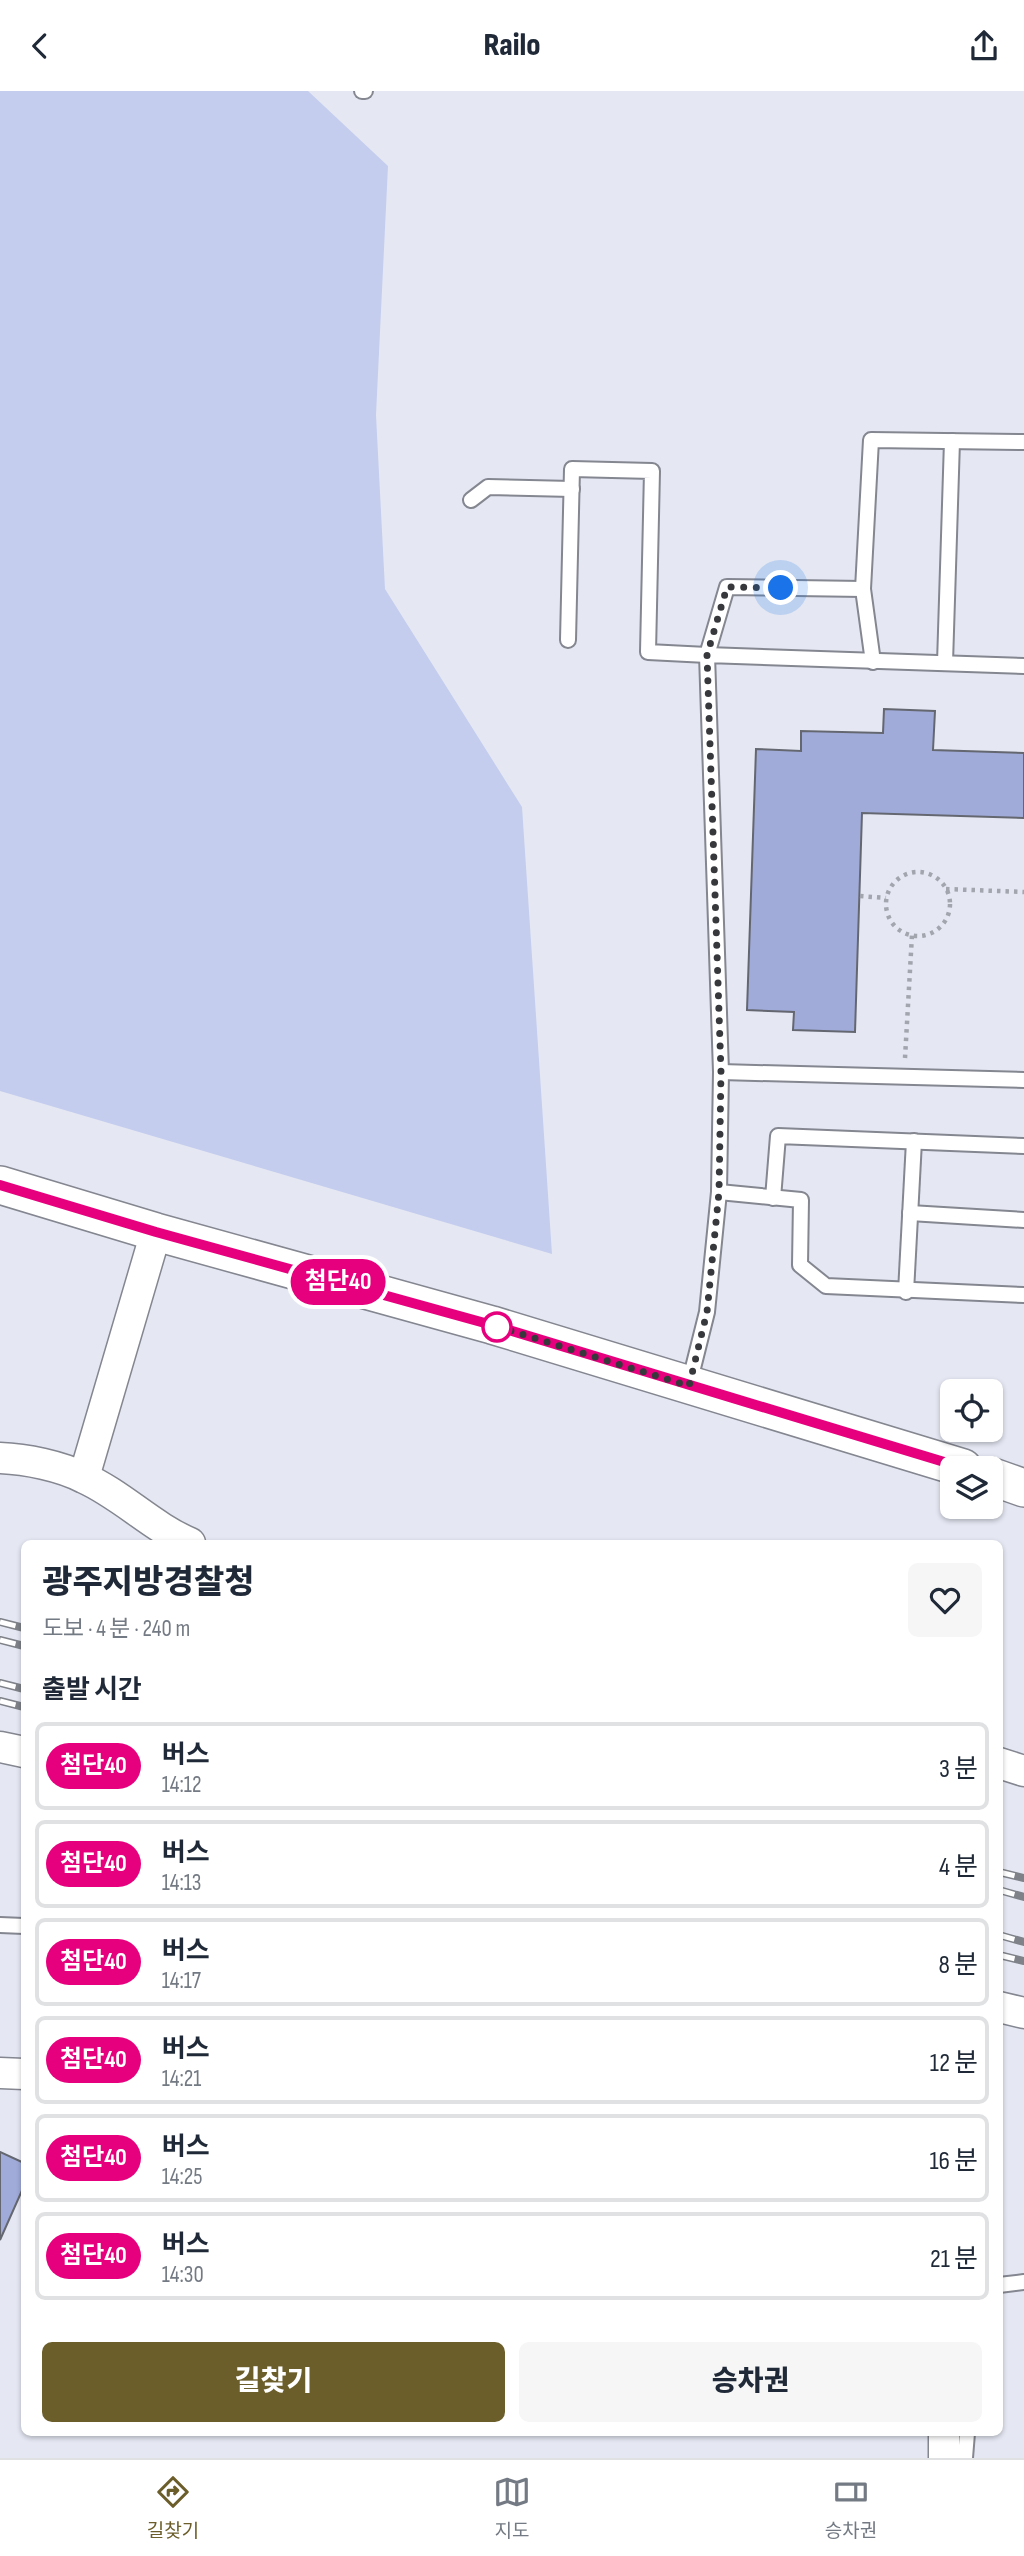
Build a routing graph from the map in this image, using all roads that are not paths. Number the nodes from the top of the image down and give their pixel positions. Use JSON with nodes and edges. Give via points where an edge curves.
{"nodes":[{"id":1,"x":952,"y":441,"type":"junction"},
{"id":2,"x":1024,"y":442,"type":"edge"},
{"id":3,"x":572,"y":489,"type":"junction"},
{"id":4,"x":471,"y":500,"type":"dead end"},
{"id":5,"x":863,"y":589,"type":"junction"},
{"id":6,"x":568,"y":640,"type":"dead end"},
{"id":7,"x":707,"y":655,"type":"junction"},
{"id":8,"x":873,"y":662,"type":"junction"},
{"id":9,"x":945,"y":663,"type":"junction"},
{"id":10,"x":1024,"y":666,"type":"edge"},
{"id":11,"x":721,"y":1072,"type":"junction"},
{"id":12,"x":1024,"y":1080,"type":"edge"},
{"id":13,"x":914,"y":1141,"type":"junction"},
{"id":14,"x":1024,"y":1146,"type":"edge"},
{"id":15,"x":0,"y":1185,"type":"edge"},
{"id":16,"x":719,"y":1192,"type":"junction"},
{"id":17,"x":774,"y":1198,"type":"junction"},
{"id":18,"x":910,"y":1213,"type":"junction"},
{"id":19,"x":1024,"y":1220,"type":"edge"},
{"id":20,"x":156,"y":1232,"type":"junction"},
{"id":21,"x":906,"y":1292,"type":"junction"},
{"id":22,"x":1024,"y":1295,"type":"edge"},
{"id":23,"x":689,"y":1386,"type":"junction"},
{"id":24,"x":0,"y":1458,"type":"edge"},
{"id":25,"x":940,"y":1461,"type":"edge"},
{"id":26,"x":84,"y":1477,"type":"junction"},
{"id":27,"x":1003,"y":1481,"type":"edge"},
{"id":28,"x":1024,"y":1488,"type":"edge"},
{"id":29,"x":184,"y":1540,"type":"edge"},
{"id":30,"x":0,"y":1747,"type":"edge"},
{"id":31,"x":21,"y":1751,"type":"edge"},
{"id":32,"x":1003,"y":1764,"type":"edge"},
{"id":33,"x":1024,"y":1771,"type":"edge"},
{"id":34,"x":0,"y":1925,"type":"edge"},
{"id":35,"x":21,"y":1926,"type":"edge"},
{"id":36,"x":1003,"y":2008,"type":"edge"},
{"id":37,"x":1024,"y":2013,"type":"edge"},
{"id":38,"x":0,"y":2073,"type":"edge"},
{"id":39,"x":21,"y":2074,"type":"edge"},
{"id":40,"x":1024,"y":2282,"type":"edge"},
{"id":41,"x":1003,"y":2285,"type":"edge"},
{"id":42,"x":944,"y":2436,"type":"edge"},
{"id":43,"x":967,"y":2436,"type":"edge"},
{"id":44,"x":944,"y":2458,"type":"edge"},
{"id":45,"x":965,"y":2458,"type":"edge"}],
"edges":[{"from":1,"to":2,"type":"lane"},
{"from":1,"to":5,"type":"lane","via":[[871,440]]},
{"from":1,"to":9,"type":"lane"},
{"from":3,"to":4,"type":"lane","via":[[488,487]]},
{"from":3,"to":6,"type":"lane"},
{"from":3,"to":7,"type":"lane","via":[[572,469],[652,471],[648,652]]},
{"from":5,"to":7,"type":"lane","via":[[727,587]]},
{"from":5,"to":8,"type":"lane"},
{"from":7,"to":8,"type":"lane"},
{"from":7,"to":11,"type":"lane"},
{"from":8,"to":9,"type":"lane"},
{"from":9,"to":10,"type":"lane"},
{"from":11,"to":12,"type":"lane"},
{"from":11,"to":16,"type":"lane"},
{"from":13,"to":14,"type":"lane"},
{"from":13,"to":17,"type":"lane","via":[[778,1136]]},
{"from":13,"to":18,"type":"lane"},
{"from":15,"to":20,"type":"street"},
{"from":16,"to":17,"type":"lane"},
{"from":16,"to":23,"type":"lane","via":[[707,1312]]},
{"from":17,"to":21,"type":"lane","via":[[801,1200],[800,1265],[826,1286]]},
{"from":18,"to":19,"type":"lane"},
{"from":18,"to":21,"type":"lane"},
{"from":20,"to":23,"type":"street","via":[[492,1325]]},
{"from":20,"to":26,"type":"street"},
{"from":21,"to":22,"type":"lane"},
{"from":23,"to":25,"type":"street"},
{"from":24,"to":26,"type":"street"},
{"from":26,"to":29,"type":"street"},
{"from":27,"to":28,"type":"street"},
{"from":30,"to":31,"type":"street"},
{"from":32,"to":33,"type":"street"},
{"from":34,"to":35,"type":"lane"},
{"from":36,"to":37,"type":"street"},
{"from":38,"to":39,"type":"street"},
{"from":40,"to":41,"type":"lane"},
{"from":42,"to":44,"type":"street"},
{"from":43,"to":45,"type":"lane"}]}
